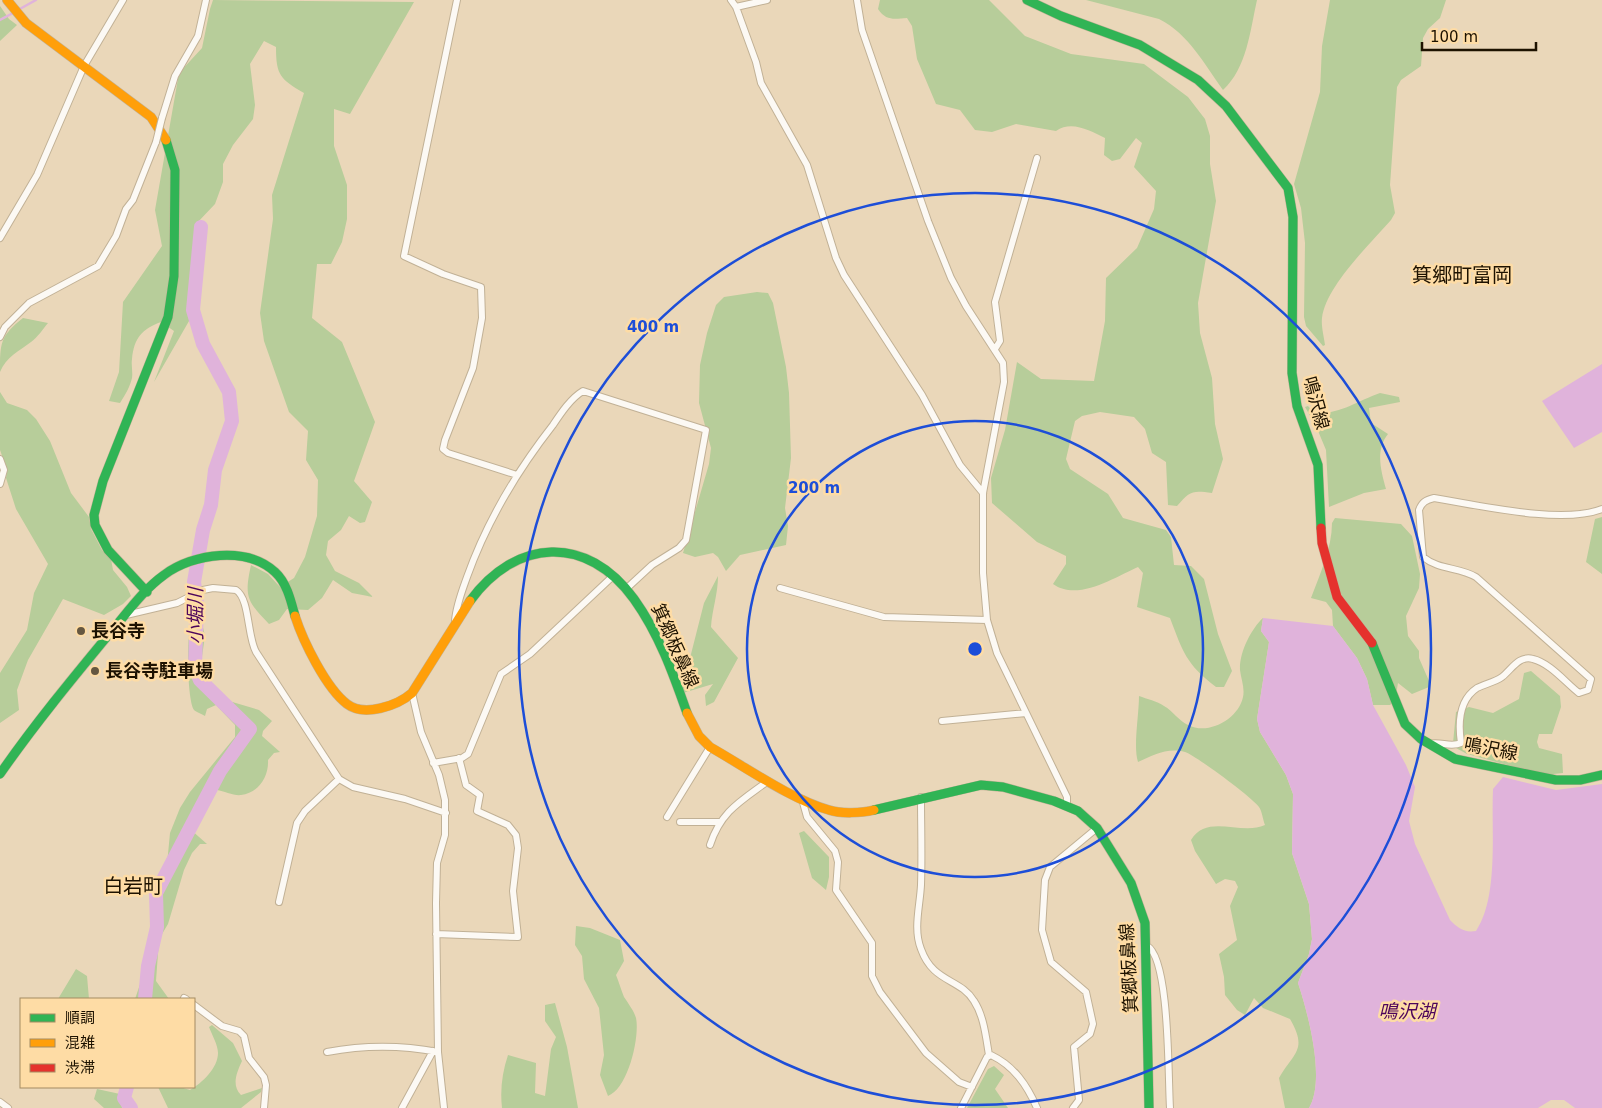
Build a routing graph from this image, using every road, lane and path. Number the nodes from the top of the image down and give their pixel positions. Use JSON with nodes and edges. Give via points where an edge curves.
{"nodes":[{"id":1,"x":7,"y":0,"type":"edge"},
{"id":2,"x":123,"y":0,"type":"edge"},
{"id":3,"x":206,"y":0,"type":"edge"},
{"id":4,"x":457,"y":0,"type":"edge"},
{"id":5,"x":731,"y":0,"type":"edge"},
{"id":6,"x":767,"y":0,"type":"edge"},
{"id":7,"x":857,"y":0,"type":"edge"},
{"id":8,"x":1027,"y":0,"type":"edge"},
{"id":9,"x":736,"y":7,"type":"junction"},
{"id":10,"x":84,"y":66,"type":"junction"},
{"id":11,"x":1037,"y":158,"type":"dead end"},
{"id":12,"x":0,"y":238,"type":"edge"},
{"id":13,"x":0,"y":337,"type":"edge"},
{"id":14,"x":995,"y":349,"type":"junction"},
{"id":15,"x":0,"y":459,"type":"edge"},
{"id":16,"x":517,"y":475,"type":"junction"},
{"id":17,"x":0,"y":484,"type":"edge"},
{"id":18,"x":983,"y":493,"type":"junction"},
{"id":19,"x":1602,"y":509,"type":"edge"},
{"id":20,"x":612,"y":578,"type":"junction"},
{"id":21,"x":780,"y":588,"type":"dead end"},
{"id":22,"x":626,"y":589,"type":"junction"},
{"id":23,"x":147,"y":592,"type":"junction"},
{"id":24,"x":126,"y":615,"type":"junction"},
{"id":25,"x":987,"y":620,"type":"junction"},
{"id":26,"x":455,"y":622,"type":"junction"},
{"id":27,"x":412,"y":693,"type":"junction"},
{"id":28,"x":1026,"y":712,"type":"junction"},
{"id":29,"x":942,"y":721,"type":"dead end"},
{"id":30,"x":1429,"y":744,"type":"junction"},
{"id":31,"x":710,"y":747,"type":"junction"},
{"id":32,"x":459,"y":758,"type":"junction"},
{"id":33,"x":434,"y":763,"type":"junction"},
{"id":34,"x":0,"y":774,"type":"edge"},
{"id":35,"x":1602,"y":775,"type":"edge"},
{"id":36,"x":339,"y":779,"type":"junction"},
{"id":37,"x":768,"y":781,"type":"junction"},
{"id":38,"x":921,"y":797,"type":"junction"},
{"id":39,"x":802,"y":799,"type":"junction"},
{"id":40,"x":1067,"y":806,"type":"junction"},
{"id":41,"x":446,"y":813,"type":"junction"},
{"id":42,"x":667,"y":817,"type":"dead end"},
{"id":43,"x":680,"y":822,"type":"dead end"},
{"id":44,"x":719,"y":822,"type":"junction"},
{"id":45,"x":1097,"y":828,"type":"junction"},
{"id":46,"x":710,"y":845,"type":"dead end"},
{"id":47,"x":279,"y":902,"type":"dead end"},
{"id":48,"x":436,"y":934,"type":"junction"},
{"id":49,"x":1147,"y":946,"type":"junction"},
{"id":50,"x":195,"y":1006,"type":"edge"},
{"id":51,"x":327,"y":1052,"type":"dead end"},
{"id":52,"x":435,"y":1052,"type":"junction"},
{"id":53,"x":989,"y":1056,"type":"junction"},
{"id":54,"x":972,"y":1087,"type":"junction"},
{"id":55,"x":0,"y":1102,"type":"edge"},
{"id":56,"x":8,"y":1108,"type":"edge"},
{"id":57,"x":264,"y":1108,"type":"edge"},
{"id":58,"x":402,"y":1108,"type":"edge"},
{"id":59,"x":444,"y":1108,"type":"edge"},
{"id":60,"x":961,"y":1108,"type":"edge"},
{"id":61,"x":1036,"y":1108,"type":"edge"},
{"id":62,"x":1073,"y":1108,"type":"edge"},
{"id":63,"x":1149,"y":1108,"type":"edge"},
{"id":64,"x":1170,"y":1108,"type":"edge"}],
"edges":[{"from":1,"to":10,"type":"street","via":[[26,23]]},
{"from":2,"to":10,"type":"street"},
{"from":3,"to":13,"type":"street","bridge":true,"via":[[198,36],[175,76],[156,142],[133,200],[98,266],[34,300],[10,322]]},
{"from":4,"to":16,"type":"street","via":[[404,256],[481,287],[482,318],[473,368],[444,449]]},
{"from":5,"to":9,"type":"street"},
{"from":6,"to":9,"type":"street"},
{"from":7,"to":14,"type":"street","via":[[862,30],[928,221],[959,295]]},
{"from":8,"to":30,"type":"street","name":"鳴沢線","via":[[1140,45],[1198,80],[1226,106],[1288,188],[1293,217],[1292,373],[1298,406],[1318,465],[1322,542],[1329,572],[1338,597],[1378,654],[1401,717]]},
{"from":9,"to":18,"type":"street","via":[[761,83],[807,164],[844,275],[922,395],[960,465]]},
{"from":10,"to":12,"type":"street","via":[[37,175]]},
{"from":10,"to":23,"type":"street","via":[[151,117],[164,133],[175,170],[170,313],[103,481],[94,514],[95,525],[108,550]]},
{"from":11,"to":14,"type":"street","via":[[995,302],[1000,341]]},
{"from":14,"to":18,"type":"street","via":[[1005,373]]},
{"from":15,"to":17,"type":"street","via":[[4,470]]},
{"from":16,"to":22,"type":"street","via":[[559,416],[583,390],[706,430],[686,540]]},
{"from":16,"to":26,"type":"street","via":[[479,544],[459,600]]},
{"from":18,"to":25,"type":"street","via":[[983,573]]},
{"from":19,"to":30,"type":"street","via":[[1581,516],[1553,516],[1434,498],[1421,504],[1423,557],[1437,566],[1476,577],[1591,679],[1588,690],[1579,693],[1543,663],[1532,658],[1522,659],[1501,677],[1469,694],[1462,706],[1461,743],[1456,746],[1438,742]]},
{"from":20,"to":22,"type":"street","name":"箕郷板鼻線"},
{"from":20,"to":26,"type":"street","name":"箕郷板鼻線","via":[[596,564],[574,555],[556,551],[529,553],[499,570]]},
{"from":20,"to":32,"type":"street","via":[[530,654],[501,674],[468,754]]},
{"from":21,"to":25,"type":"street","via":[[884,617]]},
{"from":22,"to":31,"type":"street","name":"箕郷板鼻線","via":[[644,612],[691,722]]},
{"from":23,"to":24,"type":"street","name":"箕郷板鼻線"},
{"from":23,"to":27,"type":"street","name":"箕郷板鼻線","via":[[167,574],[190,561],[230,556],[259,562],[282,581],[303,636],[344,701],[354,707],[370,709],[391,705]]},
{"from":24,"to":34,"type":"street","name":"箕郷板鼻線","via":[[42,715]]},
{"from":24,"to":36,"type":"street","via":[[177,603],[213,588],[241,593],[251,643]]},
{"from":25,"to":28,"type":"street","via":[[997,653]]},
{"from":26,"to":27,"type":"street","name":"箕郷板鼻線"},
{"from":27,"to":33,"type":"street","via":[[421,732]]},
{"from":28,"to":29,"type":"street"},
{"from":28,"to":40,"type":"street","via":[[1067,797]]},
{"from":30,"to":35,"type":"street","name":"鳴沢線","via":[[1454,759],[1556,780],[1580,780]]},
{"from":31,"to":37,"type":"street","name":"箕郷板鼻線"},
{"from":31,"to":42,"type":"street"},
{"from":32,"to":33,"type":"street"},
{"from":32,"to":48,"type":"street","via":[[466,785],[480,795],[480,814],[508,825],[516,835],[518,848],[513,891],[518,937]]},
{"from":33,"to":41,"type":"street"},
{"from":36,"to":41,"type":"street","via":[[354,787]]},
{"from":36,"to":47,"type":"street","via":[[297,823]]},
{"from":37,"to":39,"type":"street","name":"箕郷板鼻線"},
{"from":37,"to":44,"type":"street","via":[[734,806]]},
{"from":38,"to":39,"type":"street","name":"箕郷板鼻線","via":[[852,813],[830,811]]},
{"from":38,"to":40,"type":"street","name":"箕郷板鼻線","via":[[967,786],[988,785]]},
{"from":38,"to":53,"type":"street","via":[[920,948],[938,974],[963,989],[973,1000]]},
{"from":39,"to":54,"type":"street","via":[[812,825],[835,851],[838,862],[836,890],[872,943],[872,976],[880,992],[926,1053],[959,1082]]},
{"from":40,"to":45,"type":"street","name":"箕郷板鼻線"},
{"from":41,"to":48,"type":"street","via":[[445,835],[437,863]]},
{"from":43,"to":44,"type":"street"},
{"from":44,"to":46,"type":"street"},
{"from":45,"to":49,"type":"street","name":"箕郷板鼻線","via":[[1131,883],[1145,923]]},
{"from":45,"to":62,"type":"street","via":[[1050,867],[1045,880],[1042,930],[1051,962],[1086,992],[1093,1024],[1090,1034],[1074,1048],[1079,1100]]},
{"from":48,"to":52,"type":"street"},
{"from":49,"to":63,"type":"street","name":"箕郷板鼻線"},
{"from":49,"to":64,"type":"street","via":[[1153,949],[1159,963],[1164,991]]},
{"from":50,"to":57,"type":"street","via":[[222,1026],[244,1036],[249,1058],[264,1077]]},
{"from":51,"to":52,"type":"street","via":[[382,1046]]},
{"from":52,"to":58,"type":"street"},
{"from":52,"to":59,"type":"street"},
{"from":53,"to":54,"type":"street"},
{"from":53,"to":61,"type":"street","via":[[1004,1061],[1014,1070]]},
{"from":54,"to":60,"type":"street"},
{"from":55,"to":56,"type":"street"}]}
